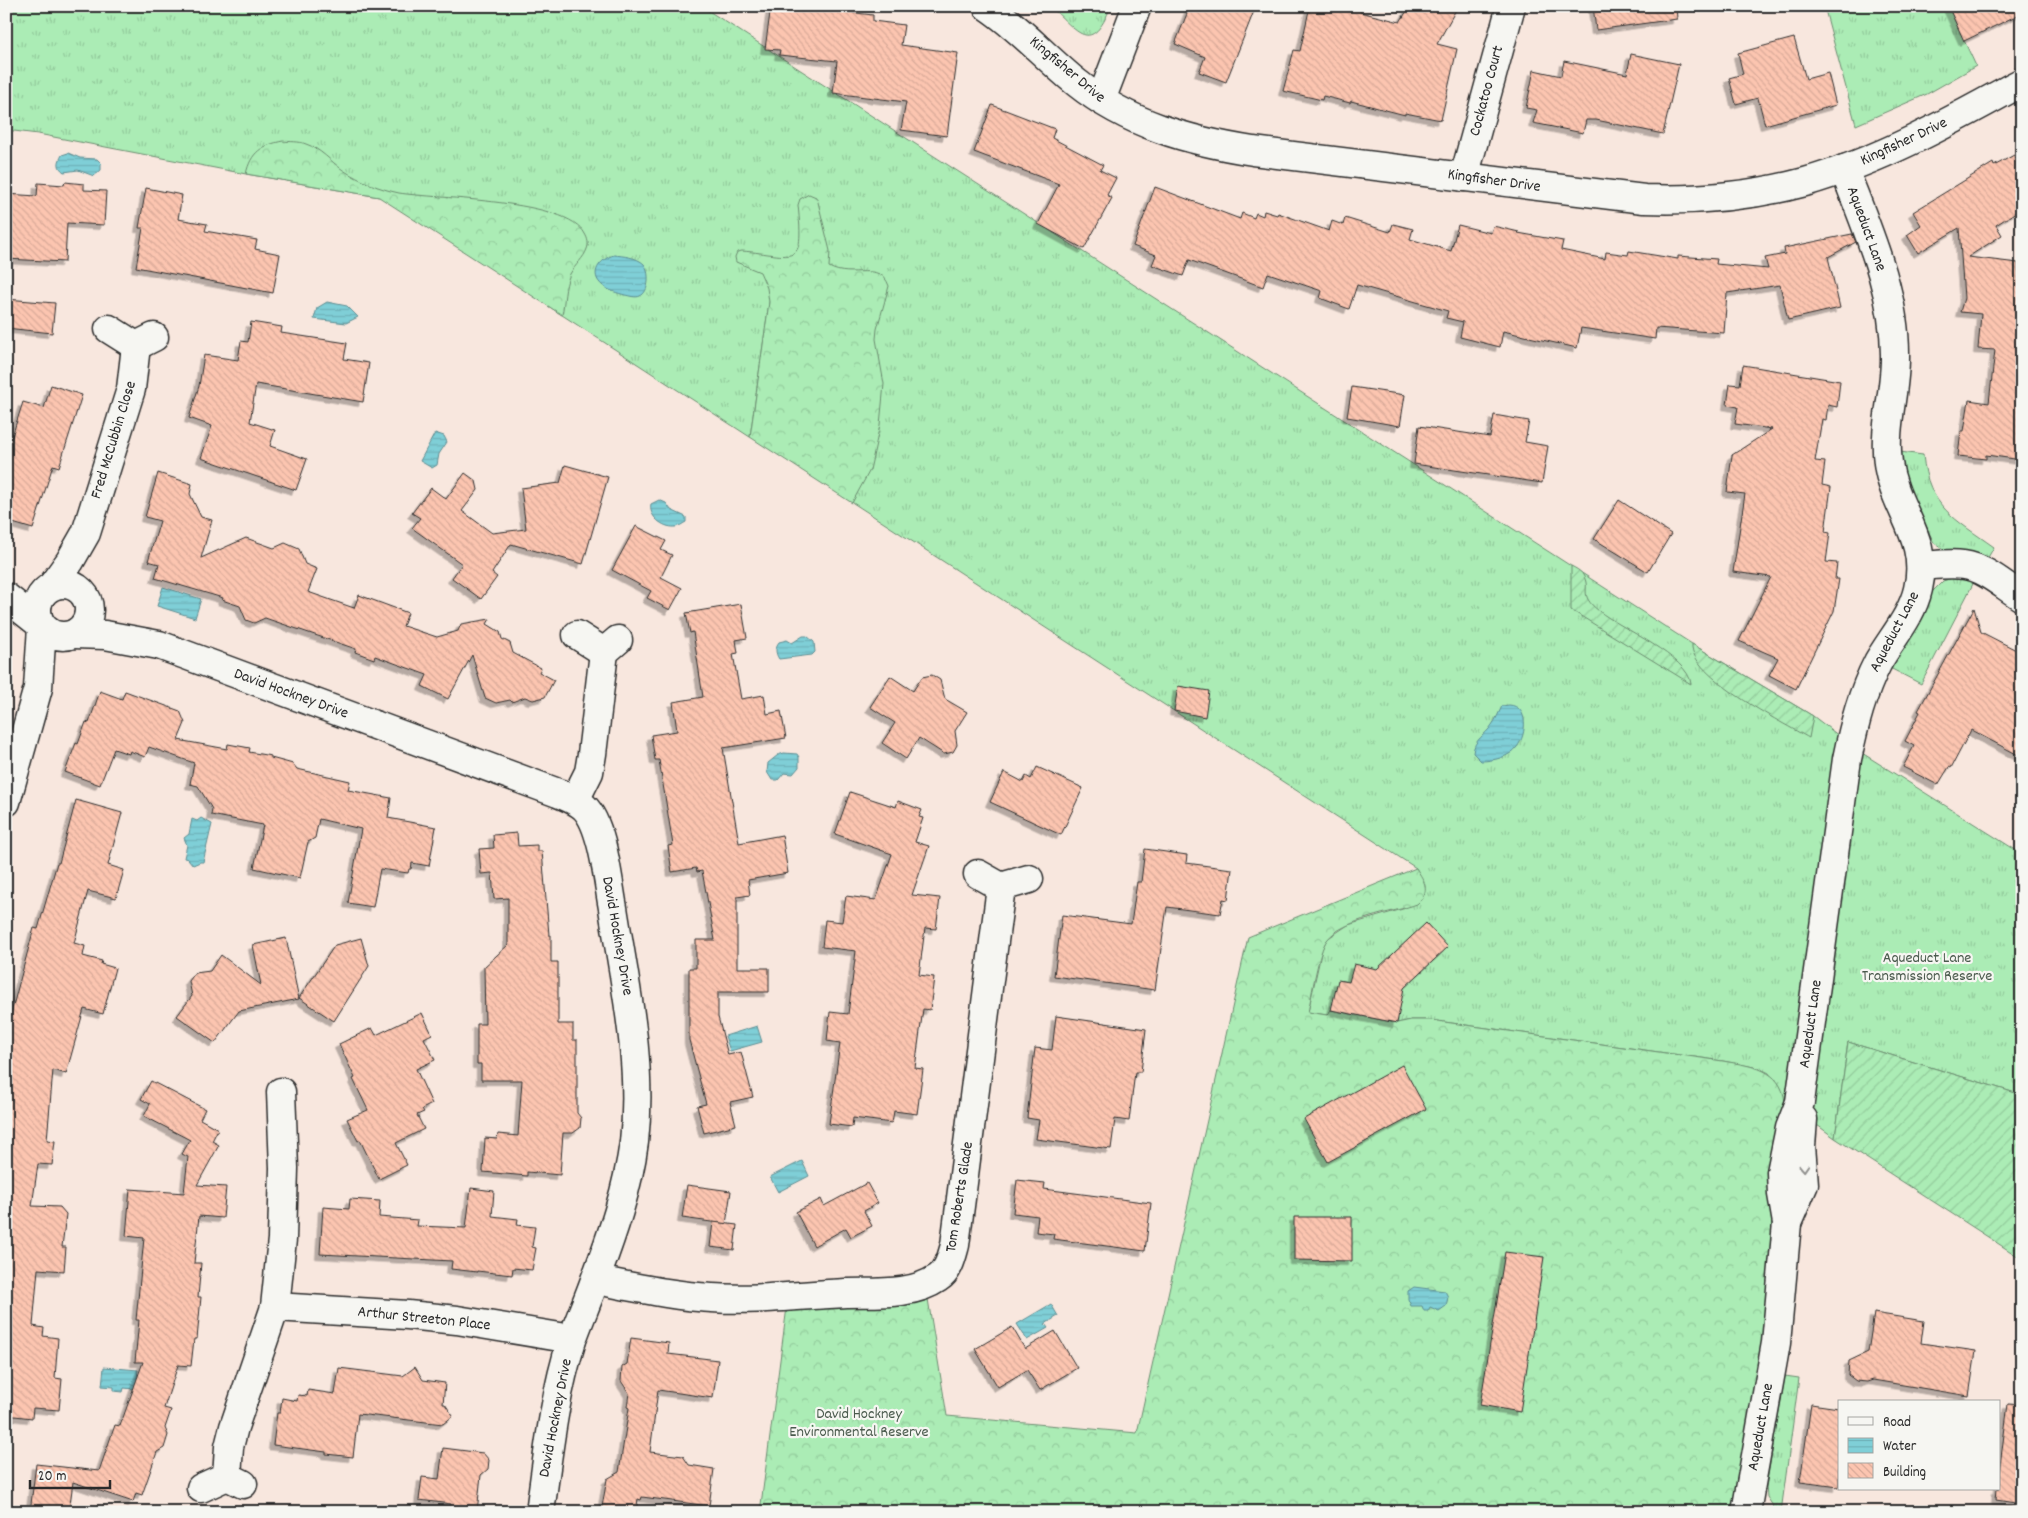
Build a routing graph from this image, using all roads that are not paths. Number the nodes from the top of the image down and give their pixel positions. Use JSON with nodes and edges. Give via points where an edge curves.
{"nodes":[{"id":1,"x":987,"y":6,"type":"edge"},
{"id":2,"x":1137,"y":6,"type":"edge"},
{"id":3,"x":1511,"y":6,"type":"edge"},
{"id":4,"x":2022,"y":82,"type":"edge"},
{"id":5,"x":1101,"y":100,"type":"junction"},
{"id":6,"x":1844,"y":169,"type":"junction"},
{"id":7,"x":1464,"y":177,"type":"junction"},
{"id":8,"x":109,"y":329,"type":"dead end"},
{"id":9,"x":86,"y":533,"type":"junction"},
{"id":10,"x":1921,"y":566,"type":"junction"},
{"id":11,"x":6,"y":584,"type":"edge"},
{"id":12,"x":50,"y":588,"type":"junction"},
{"id":13,"x":6,"y":597,"type":"edge"},
{"id":14,"x":2022,"y":597,"type":"edge"},
{"id":15,"x":86,"y":598,"type":"junction"},
{"id":16,"x":41,"y":626,"type":"junction"},
{"id":17,"x":71,"y":635,"type":"junction"},
{"id":18,"x":576,"y":635,"type":"dead end"},
{"id":19,"x":159,"y":645,"type":"junction"},
{"id":20,"x":38,"y":688,"type":"junction"},
{"id":21,"x":576,"y":800,"type":"junction"},
{"id":22,"x":6,"y":802,"type":"edge"},
{"id":23,"x":1029,"y":879,"type":"dead end"},
{"id":24,"x":281,"y":1092,"type":"dead end"},
{"id":25,"x":596,"y":1280,"type":"junction"},
{"id":26,"x":275,"y":1307,"type":"junction"},
{"id":27,"x":572,"y":1340,"type":"junction"},
{"id":28,"x":201,"y":1488,"type":"dead end"},
{"id":29,"x":540,"y":1512,"type":"edge"},
{"id":30,"x":1746,"y":1512,"type":"edge"}],
"edges":[{"from":1,"to":5,"type":"street","name":"Kingfisher Drive"},
{"from":2,"to":5,"type":"street"},
{"from":3,"to":7,"type":"street","name":"Cockatoo Court"},
{"from":4,"to":6,"type":"street","name":"Kingfisher Drive","via":[[1922,136]]},
{"from":5,"to":7,"type":"street","name":"Kingfisher Drive","via":[[1168,132],[1213,144]]},
{"from":6,"to":7,"type":"street","name":"Kingfisher Drive","via":[[1760,191],[1680,200],[1620,198]]},
{"from":6,"to":10,"type":"street","name":"Aqueduct Lane","via":[[1890,303],[1895,356],[1888,424],[1888,462],[1896,497],[1918,542]]},
{"from":8,"to":9,"type":"street","name":"Fred McCubbin Close","via":[[145,341]]},
{"from":9,"to":12,"type":"street","name":"Fred McCubbin Close"},
{"from":9,"to":15,"type":"street","name":"Fred McCubbin Close"},
{"from":10,"to":14,"type":"street","via":[[1972,567]]},
{"from":10,"to":30,"type":"street","name":"Aqueduct Lane","via":[[1918,591],[1912,606],[1866,686],[1847,759],[1800,1102],[1790,1128],[1781,1172],[1787,1223],[1776,1344]]},
{"from":11,"to":12,"type":"street"},
{"from":12,"to":15,"type":"street","via":[[67,584],[74,586]]},
{"from":12,"to":16,"type":"street","via":[[38,602],[37,617]]},
{"from":13,"to":16,"type":"street"},
{"from":15,"to":17,"type":"street","via":[[89,611],[86,622]]},
{"from":15,"to":19,"type":"street","name":"David Hockney Drive","via":[[110,617]]},
{"from":16,"to":17,"type":"street","via":[[56,636]]},
{"from":16,"to":20,"type":"street"},
{"from":17,"to":19,"type":"street","name":"David Hockney Drive","via":[[106,635]]},
{"from":17,"to":20,"type":"street"},
{"from":18,"to":21,"type":"street","via":[[611,646],[589,772]]},
{"from":19,"to":21,"type":"street","name":"David Hockney Drive"},
{"from":20,"to":22,"type":"street"},
{"from":21,"to":25,"type":"street","name":"David Hockney Drive","via":[[593,818],[598,831],[626,988],[635,1062],[636,1115],[628,1174]]},
{"from":23,"to":25,"type":"street","name":"Tom Roberts Glade","via":[[990,881],[955,1245],[949,1265],[941,1277],[925,1286],[900,1291],[755,1298],[676,1295]]},
{"from":24,"to":26,"type":"street","via":[[284,1168],[282,1239]]},
{"from":25,"to":27,"type":"street","name":"David Hockney Drive"},
{"from":26,"to":27,"type":"street","name":"Arthur Streeton Place","via":[[457,1320]]},
{"from":26,"to":28,"type":"street","via":[[229,1447],[235,1480]]},
{"from":27,"to":29,"type":"street","name":"David Hockney Drive","via":[[554,1413]]}]}
